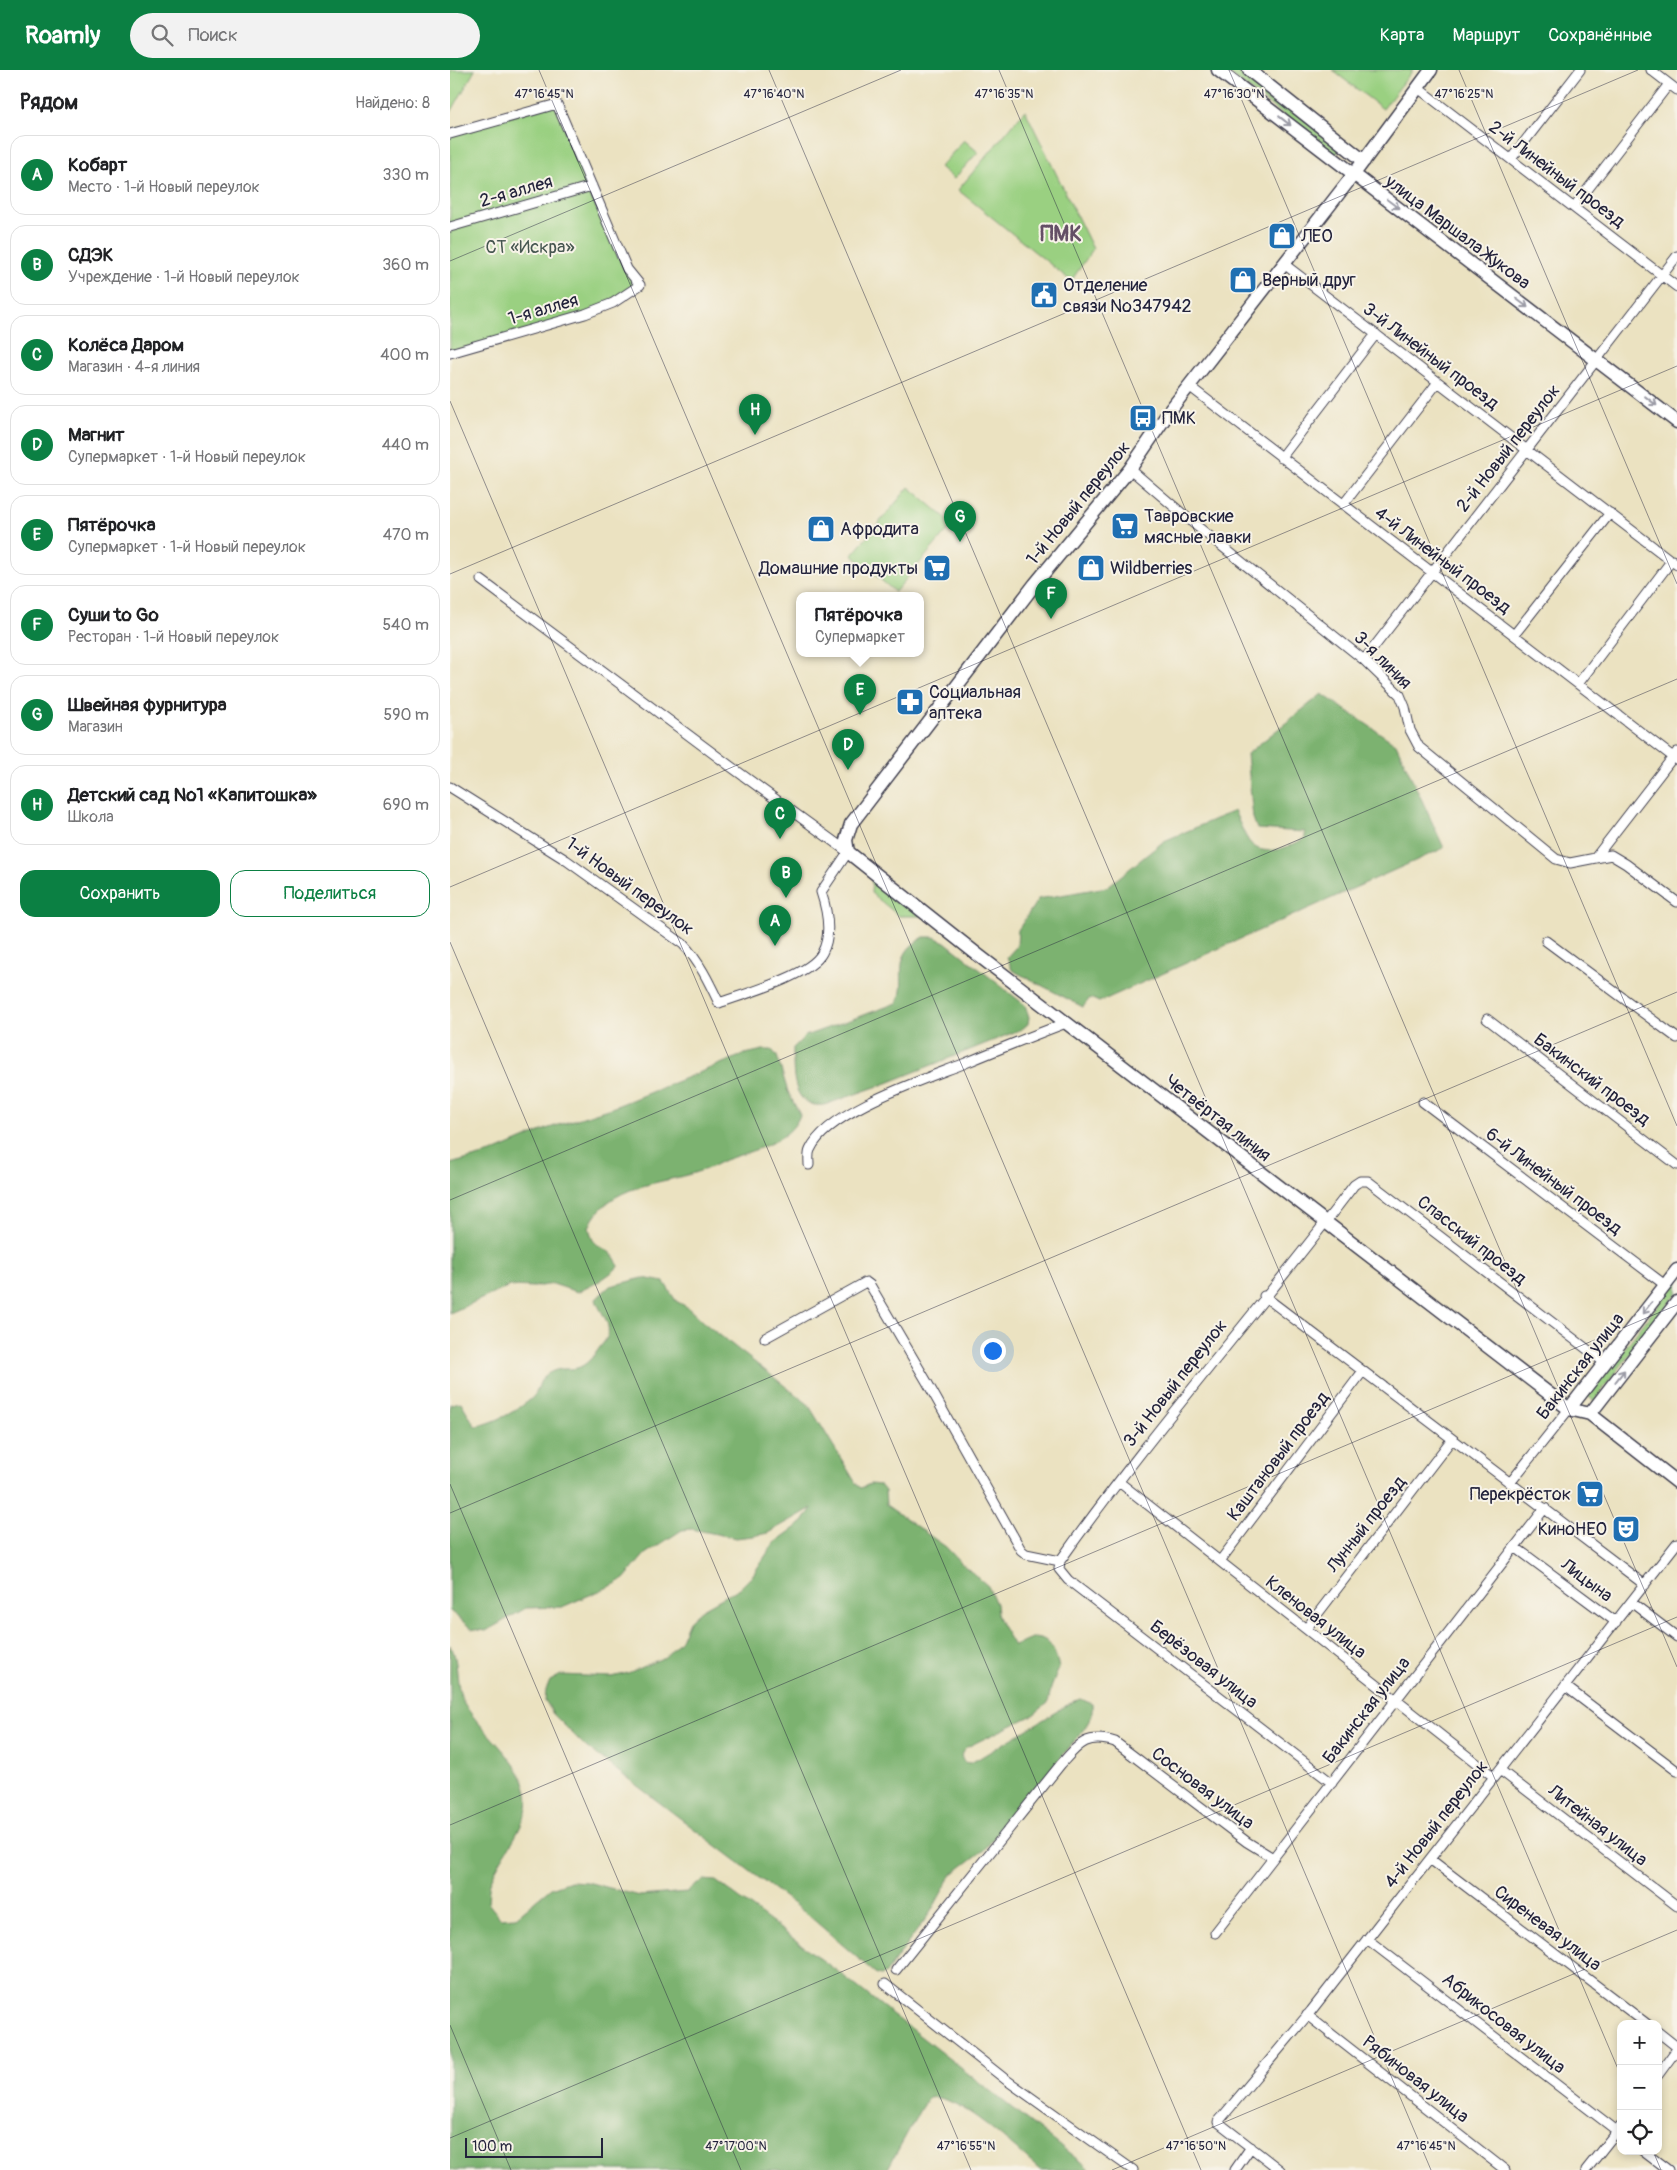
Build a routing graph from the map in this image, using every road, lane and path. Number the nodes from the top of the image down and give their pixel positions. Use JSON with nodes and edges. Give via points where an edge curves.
{"nodes":[{"id":1,"x":1218,"y":70,"type":"edge"},
{"id":2,"x":1249,"y":70,"type":"edge"},
{"id":3,"x":1431,"y":70,"type":"edge"},
{"id":4,"x":1580,"y":70,"type":"edge"},
{"id":5,"x":1651,"y":70,"type":"edge"},
{"id":6,"x":1673,"y":87,"type":"edge"},
{"id":7,"x":1418,"y":88,"type":"junction"},
{"id":8,"x":450,"y":134,"type":"edge"},
{"id":9,"x":1511,"y":159,"type":"junction"},
{"id":10,"x":1364,"y":161,"type":"junction"},
{"id":11,"x":1354,"y":174,"type":"junction"},
{"id":12,"x":592,"y":186,"type":"junction"},
{"id":13,"x":1574,"y":207,"type":"junction"},
{"id":14,"x":450,"y":227,"type":"edge"},
{"id":15,"x":1677,"y":256,"type":"edge"},
{"id":16,"x":1284,"y":264,"type":"junction"},
{"id":17,"x":1662,"y":275,"type":"junction"},
{"id":18,"x":1677,"y":286,"type":"edge"},
{"id":19,"x":1376,"y":334,"type":"junction"},
{"id":20,"x":450,"y":352,"type":"edge"},
{"id":21,"x":1597,"y":360,"type":"junction"},
{"id":22,"x":1438,"y":382,"type":"junction"},
{"id":23,"x":1189,"y":386,"type":"junction"},
{"id":24,"x":1677,"y":422,"type":"edge"},
{"id":25,"x":1527,"y":450,"type":"junction"},
{"id":26,"x":1281,"y":458,"type":"junction"},
{"id":27,"x":1130,"y":469,"type":"junction"},
{"id":28,"x":1343,"y":505,"type":"junction"},
{"id":29,"x":1610,"y":513,"type":"junction"},
{"id":30,"x":1674,"y":562,"type":"edge"},
{"id":31,"x":1431,"y":572,"type":"junction"},
{"id":32,"x":481,"y":580,"type":"dead end"},
{"id":33,"x":1514,"y":635,"type":"junction"},
{"id":34,"x":1364,"y":660,"type":"junction"},
{"id":35,"x":1578,"y":684,"type":"junction"},
{"id":36,"x":1676,"y":756,"type":"edge"},
{"id":37,"x":450,"y":787,"type":"edge"},
{"id":38,"x":848,"y":852,"type":"junction"},
{"id":39,"x":1595,"y":858,"type":"junction"},
{"id":40,"x":1677,"y":902,"type":"edge"},
{"id":41,"x":1546,"y":941,"type":"dead end"},
{"id":42,"x":1486,"y":1019,"type":"dead end"},
{"id":43,"x":1066,"y":1023,"type":"junction"},
{"id":44,"x":1677,"y":1038,"type":"edge"},
{"id":45,"x":1423,"y":1102,"type":"dead end"},
{"id":46,"x":809,"y":1165,"type":"dead end"},
{"id":47,"x":1677,"y":1165,"type":"edge"},
{"id":48,"x":1325,"y":1222,"type":"junction"},
{"id":49,"x":1677,"y":1270,"type":"edge"},
{"id":50,"x":1665,"y":1285,"type":"junction"},
{"id":51,"x":1264,"y":1296,"type":"junction"},
{"id":52,"x":1677,"y":1302,"type":"edge"},
{"id":53,"x":765,"y":1338,"type":"dead end"},
{"id":54,"x":1605,"y":1363,"type":"junction"},
{"id":55,"x":1363,"y":1371,"type":"junction"},
{"id":56,"x":1569,"y":1409,"type":"junction"},
{"id":57,"x":1590,"y":1414,"type":"junction"},
{"id":58,"x":1452,"y":1439,"type":"junction"},
{"id":59,"x":1119,"y":1482,"type":"junction"},
{"id":60,"x":1677,"y":1482,"type":"edge"},
{"id":61,"x":1510,"y":1483,"type":"junction"},
{"id":62,"x":1545,"y":1508,"type":"junction"},
{"id":63,"x":1677,"y":1543,"type":"edge"},
{"id":64,"x":1515,"y":1547,"type":"junction"},
{"id":65,"x":1220,"y":1561,"type":"junction"},
{"id":66,"x":1060,"y":1565,"type":"junction"},
{"id":67,"x":1644,"y":1585,"type":"junction"},
{"id":68,"x":1631,"y":1602,"type":"junction"},
{"id":69,"x":1616,"y":1622,"type":"junction"},
{"id":70,"x":1306,"y":1629,"type":"junction"},
{"id":71,"x":1677,"y":1636,"type":"edge"},
{"id":72,"x":1565,"y":1686,"type":"junction"},
{"id":73,"x":1396,"y":1700,"type":"junction"},
{"id":74,"x":1677,"y":1770,"type":"edge"},
{"id":75,"x":1497,"y":1773,"type":"junction"},
{"id":76,"x":1332,"y":1783,"type":"junction"},
{"id":77,"x":1273,"y":1858,"type":"junction"},
{"id":78,"x":1430,"y":1859,"type":"junction"},
{"id":79,"x":1677,"y":1906,"type":"edge"},
{"id":80,"x":1215,"y":1933,"type":"dead end"},
{"id":81,"x":1367,"y":1939,"type":"junction"},
{"id":82,"x":896,"y":1970,"type":"dead end"},
{"id":83,"x":885,"y":1984,"type":"dead end"},
{"id":84,"x":1307,"y":2015,"type":"junction"},
{"id":85,"x":1642,"y":2020,"type":"edge"},
{"id":86,"x":1662,"y":2035,"type":"edge"},
{"id":87,"x":1677,"y":2048,"type":"edge"},
{"id":88,"x":1662,"y":2069,"type":"edge"},
{"id":89,"x":1617,"y":2128,"type":"edge"},
{"id":90,"x":1617,"y":2134,"type":"edge"},
{"id":91,"x":1251,"y":2147,"type":"junction"},
{"id":92,"x":1649,"y":2155,"type":"edge"},
{"id":93,"x":1133,"y":2170,"type":"edge"},
{"id":94,"x":1235,"y":2170,"type":"edge"},
{"id":95,"x":1280,"y":2170,"type":"edge"},
{"id":96,"x":1505,"y":2170,"type":"edge"},
{"id":97,"x":1586,"y":2170,"type":"edge"},
{"id":98,"x":1668,"y":2170,"type":"edge"}],
"edges":[{"from":1,"to":11,"type":"street","name":"улица Маршала Жукова","one_way":true},
{"from":2,"to":10,"type":"street"},
{"from":3,"to":7,"type":"street","name":"1-й Новый переулок"},
{"from":4,"to":9,"type":"street"},
{"from":5,"to":6,"type":"street"},
{"from":6,"to":13,"type":"street"},
{"from":7,"to":9,"type":"street","name":"2-й Линейный проезд"},
{"from":7,"to":10,"type":"street","name":"1-й Новый переулок"},
{"from":8,"to":12,"type":"street","via":[[557,104]]},
{"from":9,"to":13,"type":"street","name":"2-й Линейный проезд"},
{"from":10,"to":11,"type":"street","name":"1-й Новый переулок"},
{"from":11,"to":16,"type":"street","name":"1-й Новый переулок"},
{"from":11,"to":21,"type":"street","name":"улица Маршала Жукова","one_way":true},
{"from":12,"to":14,"type":"street","name":"2-я аллея"},
{"from":12,"to":20,"type":"street","name":"1-я аллея","via":[[627,269],[640,285],[613,303],[585,314]]},
{"from":13,"to":17,"type":"street","name":"2-й Линейный проезд"},
{"from":15,"to":17,"type":"street","name":"2-й Новый переулок"},
{"from":16,"to":19,"type":"street","name":"3-й Линейный проезд"},
{"from":16,"to":23,"type":"street","name":"1-й Новый переулок"},
{"from":17,"to":18,"type":"street","name":"2-й Линейный проезд"},
{"from":17,"to":21,"type":"street","name":"2-й Новый переулок"},
{"from":19,"to":22,"type":"street","name":"3-й Линейный проезд"},
{"from":19,"to":26,"type":"street"},
{"from":21,"to":24,"type":"street","name":"улица Маршала Жукова","one_way":true},
{"from":21,"to":25,"type":"street","name":"2-й Новый переулок"},
{"from":22,"to":25,"type":"street","name":"3-й Линейный проезд"},
{"from":22,"to":28,"type":"street"},
{"from":23,"to":26,"type":"street","name":"4-й Линейный проезд"},
{"from":23,"to":27,"type":"street","name":"1-й Новый переулок"},
{"from":25,"to":29,"type":"street","name":"3-й Линейный проезд"},
{"from":25,"to":31,"type":"street","name":"2-й Новый переулок"},
{"from":26,"to":28,"type":"street","name":"4-й Линейный проезд"},
{"from":27,"to":34,"type":"street","name":"3-я линия"},
{"from":27,"to":38,"type":"street","name":"1-й Новый переулок","via":[[1035,584],[851,824],[846,840]]},
{"from":28,"to":31,"type":"street","name":"4-й Линейный проезд"},
{"from":29,"to":30,"type":"street","name":"3-й Линейный проезд"},
{"from":29,"to":33,"type":"street"},
{"from":30,"to":35,"type":"street"},
{"from":31,"to":33,"type":"street","name":"4-й Линейный проезд"},
{"from":31,"to":34,"type":"street","name":"2-й Новый переулок"},
{"from":32,"to":38,"type":"street"},
{"from":33,"to":35,"type":"street","name":"4-й Линейный проезд"},
{"from":34,"to":39,"type":"street","name":"3-я линия","via":[[1400,695],[1410,730],[1419,747],[1556,859],[1570,863]]},
{"from":35,"to":36,"type":"street","name":"4-й Линейный проезд"},
{"from":36,"to":39,"type":"street"},
{"from":37,"to":38,"type":"street","name":"1-й Новый переулок","via":[[566,860],[684,944],[719,1003],[796,975],[812,965],[822,953],[826,937],[827,917],[820,892]]},
{"from":38,"to":43,"type":"street","name":"Четвёртая линия"},
{"from":39,"to":40,"type":"street","name":"3-я линия","via":[[1611,855]]},
{"from":41,"to":44,"type":"street"},
{"from":42,"to":47,"type":"street","name":"Бакинский проезд"},
{"from":43,"to":46,"type":"street","via":[[899,1089],[853,1111],[815,1142],[809,1152]]},
{"from":43,"to":48,"type":"street","name":"Четвёртая линия"},
{"from":45,"to":50,"type":"street","name":"6-й Линейный проезд"},
{"from":48,"to":51,"type":"street","name":"3-й Новый переулок"},
{"from":48,"to":54,"type":"street","name":"Спасский проезд","via":[[1354,1185],[1360,1180],[1368,1181]]},
{"from":48,"to":56,"type":"street","name":"Четвёртая линия"},
{"from":49,"to":50,"type":"street","name":"Бакинская улица"},
{"from":50,"to":54,"type":"street","name":"Бакинская улица","one_way":true},
{"from":51,"to":55,"type":"street"},
{"from":51,"to":59,"type":"street","name":"3-й Новый переулок"},
{"from":57,"to":52,"type":"street","one_way":true},
{"from":53,"to":66,"type":"street","via":[[866,1282],[927,1382],[1021,1550]]},
{"from":54,"to":56,"type":"street","name":"Бакинская улица"},
{"from":55,"to":58,"type":"street"},
{"from":55,"to":65,"type":"street","name":"Каштановый проезд"},
{"from":56,"to":57,"type":"street"},
{"from":56,"to":61,"type":"street","name":"Бакинская улица"},
{"from":57,"to":60,"type":"street"},
{"from":58,"to":61,"type":"street"},
{"from":58,"to":70,"type":"street","name":"Лунный проезд"},
{"from":59,"to":65,"type":"street","name":"Кленовая улица"},
{"from":59,"to":66,"type":"street","name":"3-й Новый переулок","via":[[1095,1511]]},
{"from":61,"to":62,"type":"street"},
{"from":62,"to":64,"type":"street","name":"Бакинская улица"},
{"from":62,"to":67,"type":"street"},
{"from":63,"to":67,"type":"street","name":"4-й Новый переулок"},
{"from":64,"to":69,"type":"street","name":"Лицына"},
{"from":64,"to":73,"type":"street","name":"Бакинская улица"},
{"from":65,"to":70,"type":"street","name":"Кленовая улица"},
{"from":66,"to":76,"type":"street","name":"Берёзовая улица","via":[[1068,1580]]},
{"from":67,"to":68,"type":"street","name":"4-й Новый переулок"},
{"from":68,"to":69,"type":"street","name":"4-й Новый переулок"},
{"from":68,"to":71,"type":"street"},
{"from":69,"to":72,"type":"street","name":"4-й Новый переулок"},
{"from":70,"to":73,"type":"street","name":"Кленовая улица"},
{"from":72,"to":74,"type":"street"},
{"from":72,"to":75,"type":"street","name":"4-й Новый переулок"},
{"from":73,"to":75,"type":"street","name":"Кленовая улица"},
{"from":73,"to":76,"type":"street","name":"Бакинская улица"},
{"from":75,"to":78,"type":"street","name":"4-й Новый переулок"},
{"from":75,"to":79,"type":"street","name":"Литейная улица"},
{"from":76,"to":77,"type":"street","name":"Бакинская улица"},
{"from":77,"to":80,"type":"street","name":"Бакинская улица"},
{"from":77,"to":82,"type":"street","name":"Сосновая улица","via":[[1115,1742],[1093,1738],[1077,1746],[992,1847]]},
{"from":78,"to":81,"type":"street","name":"4-й Новый переулок"},
{"from":78,"to":85,"type":"street","name":"Сиреневая улица"},
{"from":81,"to":84,"type":"street","name":"4-й Новый переулок"},
{"from":81,"to":89,"type":"street","name":"Абрикосовая улица"},
{"from":83,"to":93,"type":"street","via":[[1005,2079]]},
{"from":84,"to":91,"type":"street","name":"4-й Новый переулок","via":[[1218,2122]]},
{"from":84,"to":96,"type":"street","name":"Рябиновая улица"},
{"from":86,"to":87,"type":"street"},
{"from":87,"to":88,"type":"street"},
{"from":90,"to":97,"type":"street"},
{"from":91,"to":94,"type":"street"},
{"from":91,"to":95,"type":"street"},
{"from":92,"to":98,"type":"street"}]}
